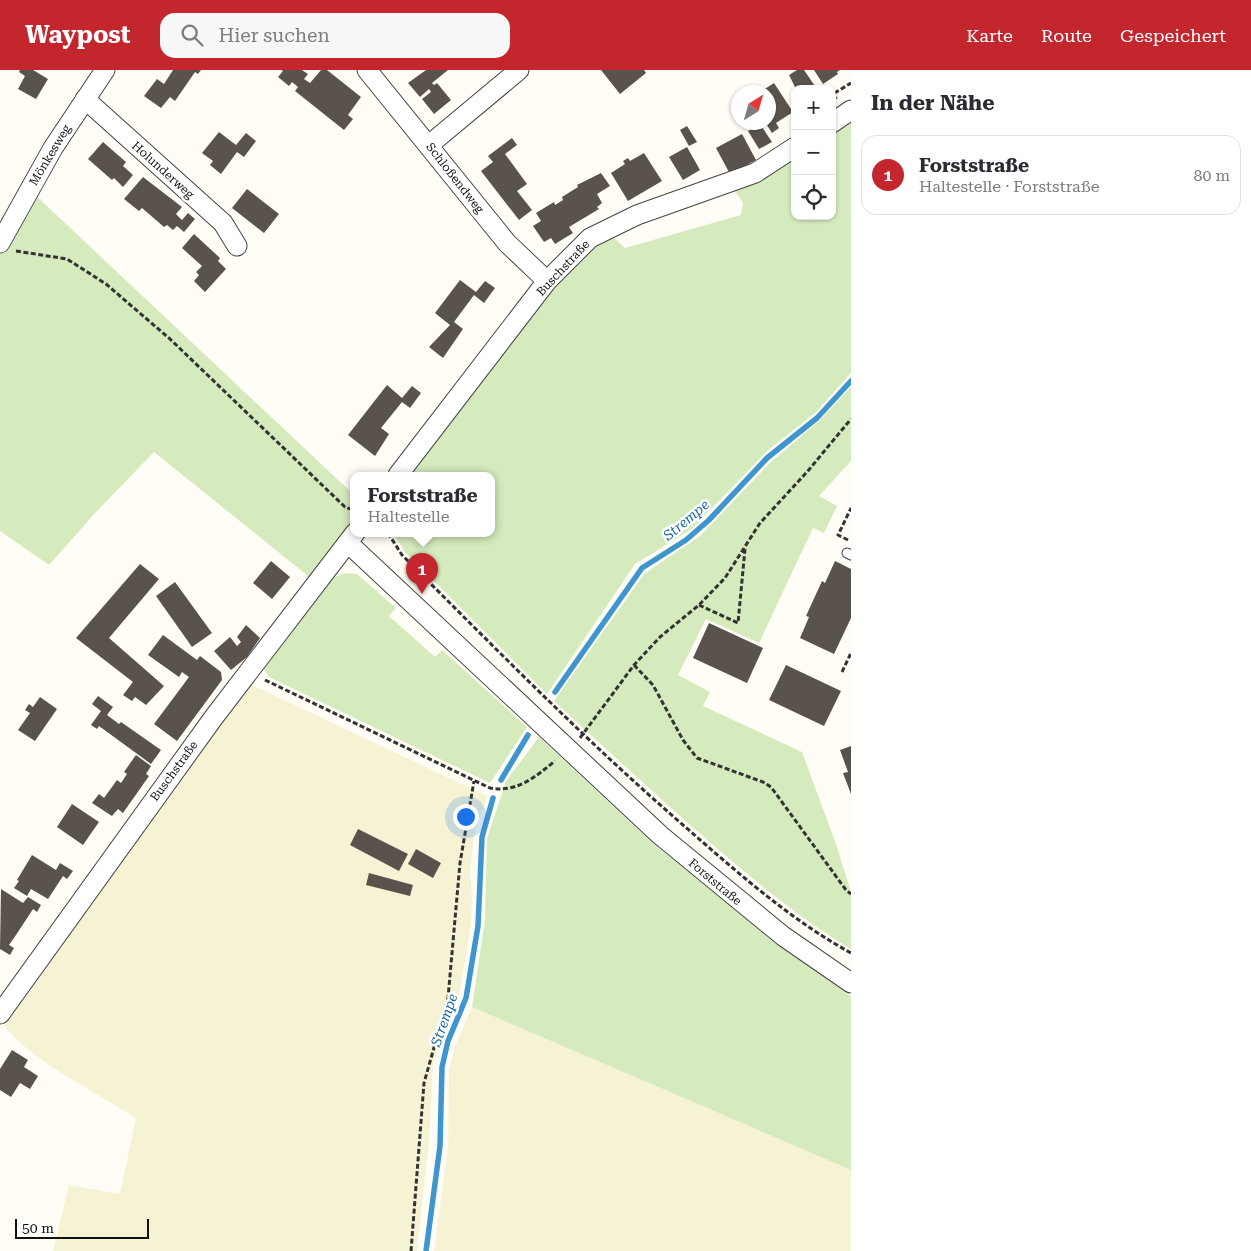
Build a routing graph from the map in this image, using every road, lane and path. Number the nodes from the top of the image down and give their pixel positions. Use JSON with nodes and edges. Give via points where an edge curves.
{"nodes":[{"id":1,"x":105,"y":70,"type":"edge"},
{"id":2,"x":367,"y":70,"type":"edge"},
{"id":3,"x":519,"y":70,"type":"edge"},
{"id":4,"x":85,"y":99,"type":"junction"},
{"id":5,"x":851,"y":110,"type":"edge"},
{"id":6,"x":836,"y":120,"type":"edge"},
{"id":7,"x":429,"y":145,"type":"junction"},
{"id":8,"x":791,"y":150,"type":"edge"},
{"id":9,"x":236,"y":246,"type":"dead end"},
{"id":10,"x":4,"y":247,"type":"edge"},
{"id":11,"x":547,"y":281,"type":"junction"},
{"id":12,"x":851,"y":419,"type":"edge"},
{"id":13,"x":400,"y":472,"type":"edge"},
{"id":14,"x":851,"y":508,"type":"edge"},
{"id":15,"x":350,"y":509,"type":"edge"},
{"id":16,"x":391,"y":537,"type":"edge"},
{"id":17,"x":351,"y":538,"type":"edge"},
{"id":18,"x":851,"y":541,"type":"edge"},
{"id":19,"x":746,"y":546,"type":"junction"},
{"id":20,"x":699,"y":605,"type":"junction"},
{"id":21,"x":851,"y":653,"type":"edge"},
{"id":22,"x":634,"y":665,"type":"junction"},
{"id":23,"x":249,"y":672,"type":"junction"},
{"id":24,"x":842,"y":672,"type":"dead end"},
{"id":25,"x":583,"y":734,"type":"junction"},
{"id":26,"x":567,"y":751,"type":"junction"},
{"id":27,"x":474,"y":781,"type":"junction"},
{"id":28,"x":851,"y":894,"type":"edge"},
{"id":29,"x":851,"y":953,"type":"edge"},
{"id":30,"x":851,"y":983,"type":"edge"},
{"id":31,"x":0,"y":1014,"type":"edge"},
{"id":32,"x":411,"y":1251,"type":"edge"}],
"edges":[{"from":1,"to":4,"type":"street","name":"Mönkesweg"},
{"from":2,"to":7,"type":"street","name":"Schloßendweg"},
{"from":3,"to":7,"type":"street"},
{"from":4,"to":9,"type":"street","name":"Holunderweg","via":[[223,223]]},
{"from":4,"to":10,"type":"street","name":"Mönkesweg","via":[[31,186]]},
{"from":5,"to":6,"type":"street"},
{"from":7,"to":11,"type":"street","name":"Schloßendweg","via":[[507,244]]},
{"from":8,"to":11,"type":"street","name":"Buschstraße","via":[[754,173],[637,215],[590,238]]},
{"from":10,"to":15,"type":"path","via":[[67,259],[106,284]]},
{"from":11,"to":13,"type":"street","name":"Buschstraße"},
{"from":12,"to":19,"type":"path","via":[[760,523]]},
{"from":14,"to":18,"type":"path","via":[[838,535]]},
{"from":16,"to":25,"type":"path","via":[[402,555]]},
{"from":17,"to":23,"type":"street","name":"Buschstraße"},
{"from":17,"to":26,"type":"street","name":"Forststraße"},
{"from":19,"to":20,"type":"path","via":[[725,578]]},
{"from":19,"to":20,"type":"path","via":[[738,623]]},
{"from":20,"to":22,"type":"path","via":[[660,637]]},
{"from":21,"to":24,"type":"path"},
{"from":22,"to":25,"type":"path"},
{"from":22,"to":28,"type":"path","via":[[653,685],[692,752],[703,761],[771,787]]},
{"from":23,"to":27,"type":"path"},
{"from":23,"to":31,"type":"street","name":"Buschstraße"},
{"from":25,"to":26,"type":"path"},
{"from":25,"to":29,"type":"path","via":[[750,882],[809,927]]},
{"from":26,"to":27,"type":"path","via":[[518,786],[501,790]]},
{"from":26,"to":30,"type":"street","name":"Forststraße","via":[[727,892],[782,936]]},
{"from":27,"to":32,"type":"path","via":[[460,862],[448,998],[424,1083]]}]}
